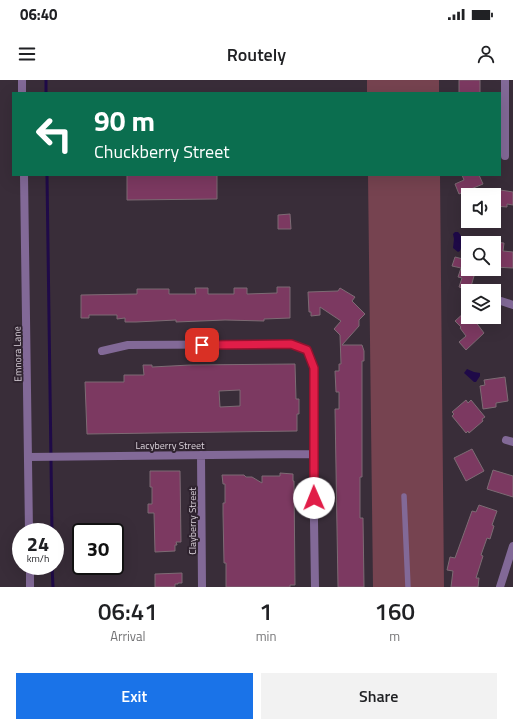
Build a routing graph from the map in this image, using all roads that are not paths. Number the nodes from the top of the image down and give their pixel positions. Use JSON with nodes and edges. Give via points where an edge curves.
{"nodes":[{"id":1,"x":22,"y":80,"type":"edge"},
{"id":2,"x":505,"y":80,"type":"edge"},
{"id":3,"x":22,"y":92,"type":"edge"},
{"id":4,"x":505,"y":156,"type":"dead end"},
{"id":5,"x":24,"y":176,"type":"edge"},
{"id":6,"x":501,"y":300,"type":"dead end"},
{"id":7,"x":513,"y":305,"type":"edge"},
{"id":8,"x":102,"y":351,"type":"dead end"},
{"id":9,"x":313,"y":454,"type":"junction"},
{"id":10,"x":201,"y":455,"type":"junction"},
{"id":11,"x":31,"y":457,"type":"junction"},
{"id":12,"x":404,"y":496,"type":"dead end"},
{"id":13,"x":29,"y":523,"type":"edge"},
{"id":14,"x":513,"y":546,"type":"edge"},
{"id":15,"x":30,"y":575,"type":"edge"},
{"id":16,"x":30,"y":587,"type":"edge"},
{"id":17,"x":202,"y":587,"type":"edge"},
{"id":18,"x":315,"y":587,"type":"edge"},
{"id":19,"x":408,"y":587,"type":"edge"},
{"id":20,"x":500,"y":587,"type":"edge"}],
"edges":[{"from":1,"to":3,"type":"street"},
{"from":2,"to":4,"type":"street"},
{"from":5,"to":11,"type":"street","name":"Emnora Lane"},
{"from":6,"to":7,"type":"street"},
{"from":8,"to":9,"type":"street","via":[[128,345],[291,344],[307,350],[314,368]]},
{"from":9,"to":10,"type":"street","name":"Lacyberry Street"},
{"from":9,"to":18,"type":"street"},
{"from":10,"to":11,"type":"street","name":"Lacyberry Street"},
{"from":10,"to":17,"type":"street","name":"Clayberry Street"},
{"from":11,"to":13,"type":"street","name":"Emnora Lane"},
{"from":12,"to":19,"type":"lane"},
{"from":14,"to":20,"type":"street"},
{"from":15,"to":16,"type":"street"}]}
